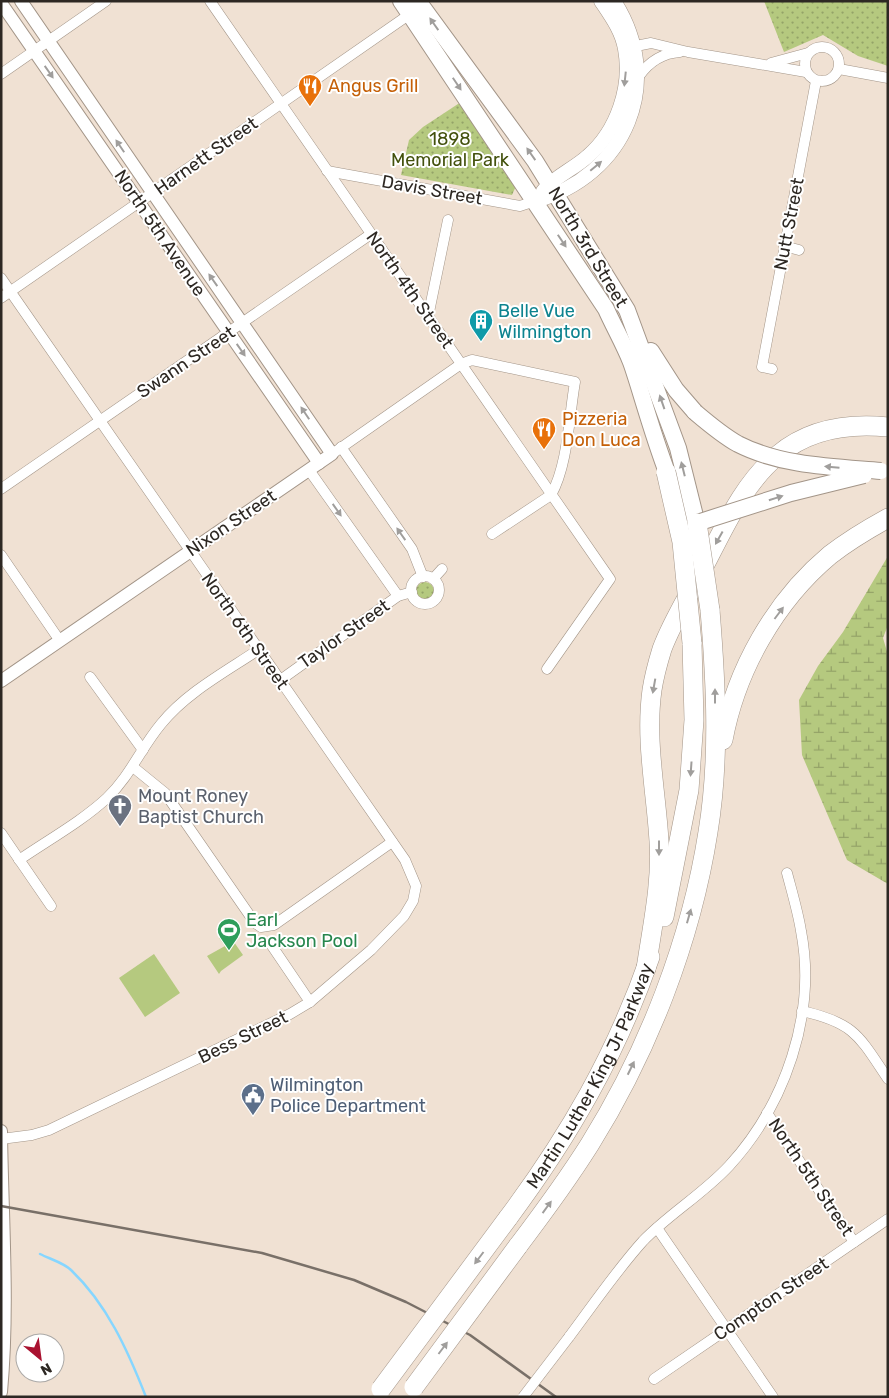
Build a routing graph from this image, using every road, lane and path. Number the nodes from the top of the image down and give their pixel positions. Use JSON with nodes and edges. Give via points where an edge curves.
{"nodes":[{"id":1,"x":21,"y":1,"type":"edge"},
{"id":2,"x":106,"y":1,"type":"edge"},
{"id":3,"x":210,"y":1,"type":"edge"},
{"id":4,"x":601,"y":1,"type":"edge"},
{"id":5,"x":614,"y":1,"type":"edge"},
{"id":6,"x":1,"y":3,"type":"edge"},
{"id":7,"x":416,"y":5,"type":"edge"},
{"id":8,"x":48,"y":41,"type":"junction"},
{"id":9,"x":630,"y":47,"type":"junction"},
{"id":10,"x":34,"y":51,"type":"junction"},
{"id":11,"x":688,"y":52,"type":"junction"},
{"id":12,"x":808,"y":53,"type":"junction"},
{"id":13,"x":766,"y":64,"type":"junction"},
{"id":14,"x":839,"y":69,"type":"junction"},
{"id":15,"x":806,"y":72,"type":"junction"},
{"id":16,"x":1,"y":74,"type":"edge"},
{"id":17,"x":639,"y":76,"type":"junction"},
{"id":18,"x":888,"y":78,"type":"edge"},
{"id":19,"x":816,"y":81,"type":"junction"},
{"id":20,"x":281,"y":104,"type":"junction"},
{"id":21,"x":327,"y":171,"type":"junction"},
{"id":22,"x":553,"y":189,"type":"junction"},
{"id":23,"x":153,"y":193,"type":"junction"},
{"id":24,"x":535,"y":201,"type":"junction"},
{"id":25,"x":140,"y":202,"type":"junction"},
{"id":26,"x":448,"y":220,"type":"dead end"},
{"id":27,"x":371,"y":234,"type":"junction"},
{"id":28,"x":784,"y":246,"type":"junction"},
{"id":29,"x":799,"y":250,"type":"dead end"},
{"id":30,"x":1,"y":278,"type":"edge"},
{"id":31,"x":11,"y":291,"type":"junction"},
{"id":32,"x":1,"y":298,"type":"edge"},
{"id":33,"x":627,"y":310,"type":"junction"},
{"id":34,"x":428,"y":317,"type":"junction"},
{"id":35,"x":243,"y":323,"type":"junction"},
{"id":36,"x":229,"y":332,"type":"junction"},
{"id":37,"x":461,"y":364,"type":"junction"},
{"id":38,"x":767,"y":368,"type":"dead end"},
{"id":39,"x":100,"y":421,"type":"junction"},
{"id":40,"x":888,"y":427,"type":"edge"},
{"id":41,"x":337,"y":450,"type":"junction"},
{"id":42,"x":314,"y":466,"type":"junction"},
{"id":43,"x":884,"y":471,"type":"edge"},
{"id":44,"x":666,"y":472,"type":"junction"},
{"id":45,"x":1,"y":489,"type":"edge"},
{"id":46,"x":551,"y":495,"type":"junction"},
{"id":47,"x":888,"y":518,"type":"edge"},
{"id":48,"x":697,"y":524,"type":"junction"},
{"id":49,"x":492,"y":534,"type":"dead end"},
{"id":50,"x":190,"y":551,"type":"junction"},
{"id":51,"x":1,"y":555,"type":"edge"},
{"id":52,"x":442,"y":570,"type":"dead end"},
{"id":53,"x":428,"y":578,"type":"junction"},
{"id":54,"x":412,"y":592,"type":"junction"},
{"id":55,"x":398,"y":596,"type":"junction"},
{"id":56,"x":60,"y":640,"type":"junction"},
{"id":57,"x":258,"y":650,"type":"junction"},
{"id":58,"x":547,"y":669,"type":"dead end"},
{"id":59,"x":90,"y":677,"type":"dead end"},
{"id":60,"x":1,"y":681,"type":"edge"},
{"id":61,"x":279,"y":681,"type":"junction"},
{"id":62,"x":143,"y":750,"type":"junction"},
{"id":63,"x":133,"y":768,"type":"junction"},
{"id":64,"x":712,"y":798,"type":"junction"},
{"id":65,"x":1,"y":833,"type":"edge"},
{"id":66,"x":392,"y":842,"type":"junction"},
{"id":67,"x":19,"y":860,"type":"junction"},
{"id":68,"x":404,"y":860,"type":"joint"},
{"id":69,"x":787,"y":872,"type":"dead end"},
{"id":70,"x":51,"y":906,"type":"dead end"},
{"id":71,"x":270,"y":943,"type":"dead end"},
{"id":72,"x":646,"y":969,"type":"junction"},
{"id":73,"x":310,"y":1002,"type":"junction"},
{"id":74,"x":802,"y":1012,"type":"junction"},
{"id":75,"x":888,"y":1078,"type":"edge"},
{"id":76,"x":767,"y":1113,"type":"junction"},
{"id":77,"x":1,"y":1131,"type":"edge"},
{"id":78,"x":1,"y":1138,"type":"edge"},
{"id":79,"x":888,"y":1219,"type":"edge"},
{"id":80,"x":657,"y":1228,"type":"junction"},
{"id":81,"x":854,"y":1242,"type":"junction"},
{"id":82,"x":727,"y":1329,"type":"junction"},
{"id":83,"x":654,"y":1379,"type":"dead end"},
{"id":84,"x":1,"y":1392,"type":"edge"},
{"id":85,"x":410,"y":1393,"type":"edge"},
{"id":86,"x":377,"y":1394,"type":"edge"},
{"id":87,"x":523,"y":1397,"type":"edge"},
{"id":88,"x":773,"y":1397,"type":"edge"}],
"edges":[{"from":1,"to":8,"type":"street","name":"North 5th Avenue"},
{"from":2,"to":8,"type":"street"},
{"from":3,"to":20,"type":"street","name":"North 4th Street"},
{"from":4,"to":9,"type":"main road"},
{"from":5,"to":9,"type":"main road"},
{"from":6,"to":10,"type":"street","name":"North 5th Avenue"},
{"from":7,"to":20,"type":"street","name":"Harnett Street"},
{"from":22,"to":7,"type":"main road","name":"North 3rd Street","one_way":true,"via":[[504,117]]},
{"from":7,"to":24,"type":"main road","name":"North 3rd Street","one_way":true},
{"from":8,"to":10,"type":"street"},
{"from":23,"to":8,"type":"street","name":"North 5th Avenue","one_way":true},
{"from":9,"to":11,"type":"street","via":[[651,43]]},
{"from":9,"to":17,"type":"main road"},
{"from":9,"to":22,"type":"main road","one_way":true,"via":[[619,112],[611,128],[589,155]]},
{"from":10,"to":16,"type":"street"},
{"from":10,"to":25,"type":"street","name":"North 5th Avenue","one_way":true},
{"from":11,"to":13,"type":"street"},
{"from":11,"to":17,"type":"street","via":[[671,53],[656,60],[647,65]]},
{"from":12,"to":13,"type":"street"},
{"from":12,"to":14,"type":"street","via":[[818,47],[830,50],[838,58]]},
{"from":12,"to":15,"type":"street","via":[[804,66]]},
{"from":13,"to":15,"type":"street"},
{"from":14,"to":18,"type":"street"},
{"from":14,"to":19,"type":"street","via":[[832,79]]},
{"from":15,"to":19,"type":"street"},
{"from":22,"to":17,"type":"main road","one_way":true,"via":[[592,170],[614,148],[630,120]]},
{"from":19,"to":28,"type":"street","name":"Nutt Street"},
{"from":20,"to":21,"type":"street","name":"North 4th Street"},
{"from":20,"to":23,"type":"street","name":"Harnett Street"},
{"from":21,"to":24,"type":"street","name":"Davis Street","via":[[520,206]]},
{"from":21,"to":27,"type":"street","name":"North 4th Street"},
{"from":22,"to":24,"type":"main road"},
{"from":22,"to":33,"type":"main road","name":"North 3rd Street"},
{"from":23,"to":25,"type":"street","name":"Harnett Street"},
{"from":35,"to":23,"type":"street","name":"North 5th Avenue","one_way":true},
{"from":24,"to":44,"type":"main road","name":"North 3rd Street","one_way":true,"via":[[606,309],[631,360]]},
{"from":25,"to":31,"type":"street","name":"Harnett Street"},
{"from":25,"to":36,"type":"street","name":"North 5th Avenue"},
{"from":26,"to":34,"type":"street"},
{"from":27,"to":34,"type":"street","name":"North 4th Street"},
{"from":27,"to":35,"type":"street","name":"Swann Street"},
{"from":28,"to":29,"type":"street"},
{"from":28,"to":38,"type":"street","name":"Nutt Street"},
{"from":30,"to":31,"type":"street","name":"North 6th Street"},
{"from":31,"to":32,"type":"street","name":"Harnett Street"},
{"from":31,"to":39,"type":"street","name":"North 6th Street"},
{"from":43,"to":33,"type":"main road","one_way":true,"bridge":true,"via":[[802,463],[763,455],[737,443],[695,412],[676,390]]},
{"from":48,"to":33,"type":"main road","name":"North 3rd Street","one_way":true,"via":[[678,448]]},
{"from":34,"to":37,"type":"street","name":"North 4th Street"},
{"from":35,"to":36,"type":"street","name":"Swann Street"},
{"from":41,"to":35,"type":"street","name":"North 5th Avenue","one_way":true},
{"from":36,"to":39,"type":"street","name":"Swann Street"},
{"from":36,"to":42,"type":"street","name":"North 5th Avenue","one_way":true},
{"from":37,"to":41,"type":"street","name":"Nixon Street"},
{"from":37,"to":46,"type":"street","name":"North 4th Street"},
{"from":37,"to":46,"type":"street","via":[[472,360],[575,382],[560,471]]},
{"from":39,"to":45,"type":"street","name":"Swann Street"},
{"from":39,"to":50,"type":"street","name":"North 6th Street"},
{"from":40,"to":72,"type":"highway","one_way":true,"via":[[842,426],[818,433],[794,444],[764,468],[729,521],[662,649],[652,690],[650,726],[660,843],[659,873]]},
{"from":41,"to":42,"type":"street","name":"Nixon Street"},
{"from":53,"to":41,"type":"street","one_way":true,"via":[[412,549]]},
{"from":42,"to":50,"type":"street","name":"Nixon Street"},
{"from":42,"to":55,"type":"street","one_way":true},
{"from":48,"to":43,"type":"main road","one_way":true,"bridge":true,"via":[[791,494]]},
{"from":44,"to":48,"type":"main road","name":"North 3rd Street","bridge":true,"via":[[688,517]]},
{"from":44,"to":72,"type":"highway","name":"Martin Luther King Jr Parkway","one_way":true,"bridge":true,"via":[[682,542],[692,643],[694,720],[689,790],[664,918]]},
{"from":46,"to":49,"type":"street"},
{"from":46,"to":58,"type":"street","name":"North 4th Street","via":[[610,579]]},
{"from":64,"to":47,"type":"highway","one_way":true,"via":[[728,716],[752,654],[807,579],[830,556]]},
{"from":64,"to":48,"type":"highway","name":"Martin Luther King Jr Parkway","one_way":true,"bridge":true,"via":[[715,666]]},
{"from":50,"to":56,"type":"street","name":"Nixon Street"},
{"from":50,"to":57,"type":"street","name":"North 6th Street"},
{"from":51,"to":56,"type":"street"},
{"from":52,"to":53,"type":"street"},
{"from":53,"to":54,"type":"street","via":[[414,582]]},
{"from":53,"to":54,"type":"street","via":[[439,590],[433,602],[420,603]]},
{"from":54,"to":55,"type":"street","name":"Taylor Street"},
{"from":55,"to":61,"type":"street","name":"Taylor Street"},
{"from":56,"to":60,"type":"street","name":"Nixon Street"},
{"from":57,"to":61,"type":"street","name":"North 6th Street"},
{"from":57,"to":62,"type":"street","via":[[182,703],[161,724]]},
{"from":59,"to":62,"type":"street"},
{"from":61,"to":66,"type":"street","name":"North 6th Street"},
{"from":62,"to":63,"type":"street"},
{"from":63,"to":66,"type":"street","via":[[165,794],[255,923],[261,927],[274,925]]},
{"from":63,"to":67,"type":"street","via":[[100,804]]},
{"from":85,"to":64,"type":"highway","name":"Martin Luther King Jr Parkway","one_way":true,"bridge":true,"via":[[590,1144],[645,1039],[692,906]]},
{"from":65,"to":67,"type":"street"},
{"from":66,"to":68,"type":"street","name":"North 6th Street"},
{"from":67,"to":70,"type":"street"},
{"from":68,"to":73,"type":"street","name":"Bess Street","via":[[416,886],[407,912],[371,950]]},
{"from":69,"to":74,"type":"street","via":[[803,946]]},
{"from":71,"to":73,"type":"street"},
{"from":72,"to":86,"type":"highway","name":"Martin Luther King Jr Parkway","one_way":true,"bridge":true,"via":[[592,1092],[546,1166]]},
{"from":73,"to":78,"type":"street","name":"Bess Street","via":[[48,1130]]},
{"from":74,"to":75,"type":"street","via":[[830,1018],[848,1028]]},
{"from":74,"to":76,"type":"street","via":[[792,1055]]},
{"from":76,"to":80,"type":"street","via":[[728,1167]]},
{"from":76,"to":81,"type":"street","name":"North 5th Street"},
{"from":77,"to":78,"type":"street"},
{"from":78,"to":84,"type":"street","via":[[5,1303]]},
{"from":79,"to":81,"type":"street","name":"Compton Street"},
{"from":80,"to":82,"type":"street"},
{"from":80,"to":87,"type":"street","bridge":true,"via":[[631,1256]]},
{"from":81,"to":82,"type":"street","name":"Compton Street"},
{"from":82,"to":83,"type":"street","name":"Compton Street"},
{"from":82,"to":88,"type":"street"}]}
